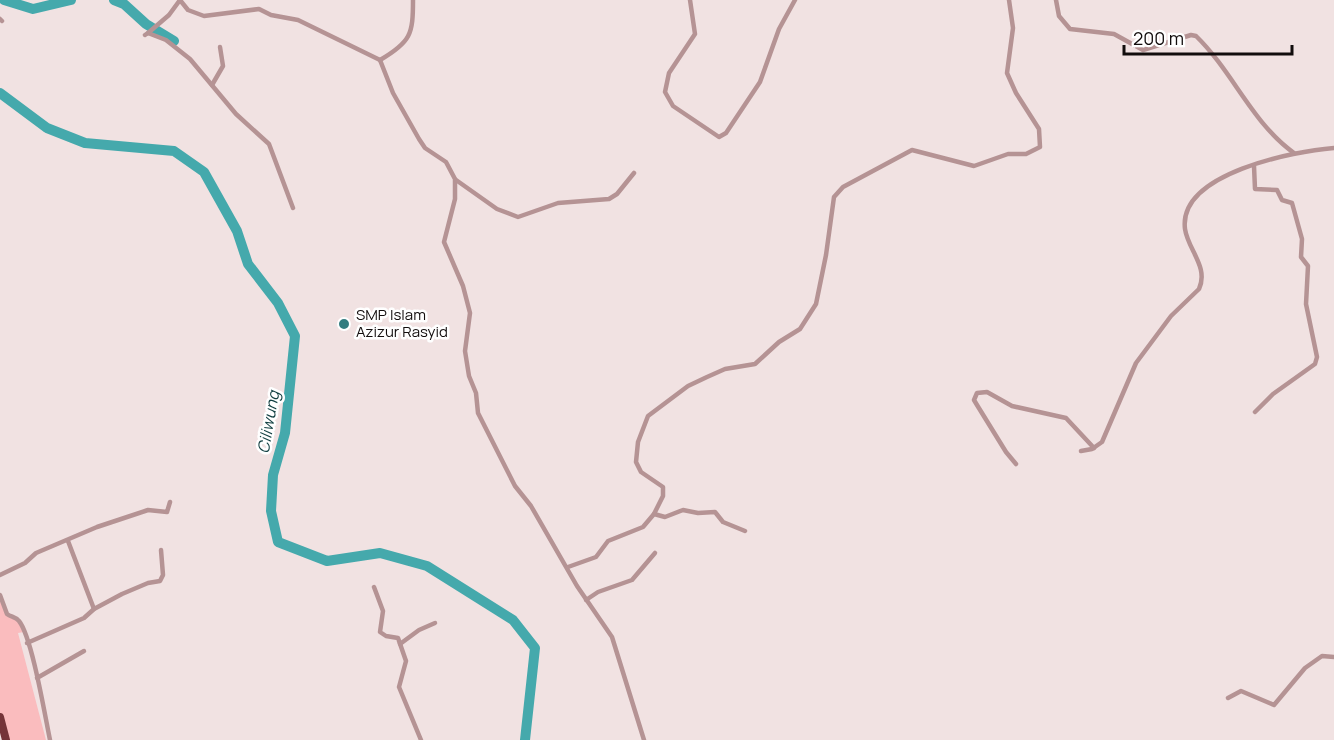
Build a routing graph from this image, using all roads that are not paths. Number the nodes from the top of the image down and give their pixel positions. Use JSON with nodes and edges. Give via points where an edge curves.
{"nodes":[{"id":1,"x":180,"y":0,"type":"edge"},
{"id":2,"x":413,"y":0,"type":"edge"},
{"id":3,"x":690,"y":0,"type":"edge"},
{"id":4,"x":795,"y":0,"type":"edge"},
{"id":5,"x":1009,"y":0,"type":"edge"},
{"id":6,"x":1056,"y":0,"type":"edge"},
{"id":7,"x":220,"y":47,"type":"dead end"},
{"id":8,"x":380,"y":60,"type":"junction"},
{"id":9,"x":214,"y":83,"type":"junction"},
{"id":10,"x":1334,"y":148,"type":"edge"},
{"id":11,"x":1294,"y":153,"type":"junction"},
{"id":12,"x":1254,"y":166,"type":"junction"},
{"id":13,"x":634,"y":173,"type":"dead end"},
{"id":14,"x":456,"y":180,"type":"junction"},
{"id":15,"x":293,"y":208,"type":"dead end"},
{"id":16,"x":1255,"y":412,"type":"dead end"},
{"id":17,"x":1094,"y":448,"type":"junction"},
{"id":18,"x":1081,"y":451,"type":"dead end"},
{"id":19,"x":1016,"y":464,"type":"dead end"},
{"id":20,"x":170,"y":502,"type":"dead end"},
{"id":21,"x":654,"y":514,"type":"junction"},
{"id":22,"x":745,"y":531,"type":"dead end"},
{"id":23,"x":68,"y":541,"type":"junction"},
{"id":24,"x":161,"y":550,"type":"dead end"},
{"id":25,"x":655,"y":553,"type":"dead end"},
{"id":26,"x":568,"y":567,"type":"junction"},
{"id":27,"x":0,"y":575,"type":"edge"},
{"id":28,"x":374,"y":586,"type":"dead end"},
{"id":29,"x":0,"y":595,"type":"edge"},
{"id":30,"x":586,"y":600,"type":"junction"},
{"id":31,"x":94,"y":609,"type":"junction"},
{"id":32,"x":435,"y":624,"type":"dead end"},
{"id":33,"x":27,"y":643,"type":"junction"},
{"id":34,"x":400,"y":644,"type":"junction"},
{"id":35,"x":84,"y":651,"type":"dead end"},
{"id":36,"x":1334,"y":657,"type":"edge"},
{"id":37,"x":37,"y":678,"type":"junction"},
{"id":38,"x":1228,"y":698,"type":"dead end"},
{"id":39,"x":0,"y":717,"type":"edge"},
{"id":40,"x":6,"y":740,"type":"edge"},
{"id":41,"x":50,"y":740,"type":"edge"},
{"id":42,"x":421,"y":740,"type":"edge"},
{"id":43,"x":645,"y":740,"type":"edge"}],
"edges":[{"from":1,"to":8,"type":"street","via":[[188,10],[204,16],[259,9],[298,20]]},
{"from":1,"to":9,"type":"street","via":[[150,32],[181,51]]},
{"from":2,"to":8,"type":"street","via":[[409,38]]},
{"from":3,"to":4,"type":"street","via":[[695,34],[669,73],[665,92],[673,106],[719,137],[726,133],[757,87],[782,22]]},
{"from":5,"to":21,"type":"street","via":[[1013,31],[1007,73],[1039,129],[1040,147],[974,166],[912,150],[841,189],[832,204],[816,304],[802,328],[755,364],[725,369],[698,381],[654,410],[646,420],[636,462],[641,472],[663,487]]},
{"from":6,"to":11,"type":"street","via":[[1059,16],[1070,29],[1114,34],[1143,51],[1195,35],[1269,132]]},
{"from":7,"to":9,"type":"street","via":[[223,66]]},
{"from":8,"to":14,"type":"street","via":[[418,140],[446,162]]},
{"from":9,"to":15,"type":"street","via":[[236,114],[273,150]]},
{"from":10,"to":11,"type":"street"},
{"from":11,"to":12,"type":"street"},
{"from":12,"to":16,"type":"street","via":[[1255,189],[1277,190],[1282,200],[1292,203],[1295,209],[1302,239],[1300,257],[1308,267],[1306,304],[1317,357],[1315,364]]},
{"from":12,"to":17,"type":"street","via":[[1225,176],[1191,202],[1185,215],[1185,231],[1202,272],[1202,285],[1171,316],[1138,359],[1106,435]]},
{"from":13,"to":14,"type":"street","via":[[612,198],[558,203],[518,217],[501,212]]},
{"from":14,"to":26,"type":"street","via":[[444,242],[464,286],[471,315],[465,351],[477,409],[505,468]]},
{"from":17,"to":18,"type":"street"},
{"from":17,"to":19,"type":"street","via":[[1066,418],[1012,406],[987,392],[977,393],[977,405]]},
{"from":20,"to":23,"type":"street","via":[[167,512],[145,510]]},
{"from":21,"to":22,"type":"street","via":[[665,517],[683,510],[713,512],[723,522]]},
{"from":21,"to":26,"type":"street","via":[[643,527],[608,541],[596,556]]},
{"from":23,"to":27,"type":"street","via":[[36,553]]},
{"from":23,"to":31,"type":"street"},
{"from":24,"to":31,"type":"street","via":[[161,580],[141,585]]},
{"from":25,"to":30,"type":"street","via":[[632,580],[598,591]]},
{"from":26,"to":30,"type":"street"},
{"from":28,"to":34,"type":"street","via":[[382,611],[380,632],[397,637]]},
{"from":29,"to":33,"type":"street","via":[[7,614],[19,621]]},
{"from":30,"to":43,"type":"street","via":[[614,641]]},
{"from":31,"to":33,"type":"street","via":[[84,618]]},
{"from":32,"to":34,"type":"street"},
{"from":33,"to":37,"type":"street"},
{"from":34,"to":42,"type":"street","via":[[406,666],[399,687]]},
{"from":35,"to":37,"type":"street"},
{"from":36,"to":38,"type":"street","via":[[1322,656],[1305,668],[1275,705],[1241,691]]},
{"from":37,"to":41,"type":"street"},
{"from":39,"to":40,"type":"highway"}]}
